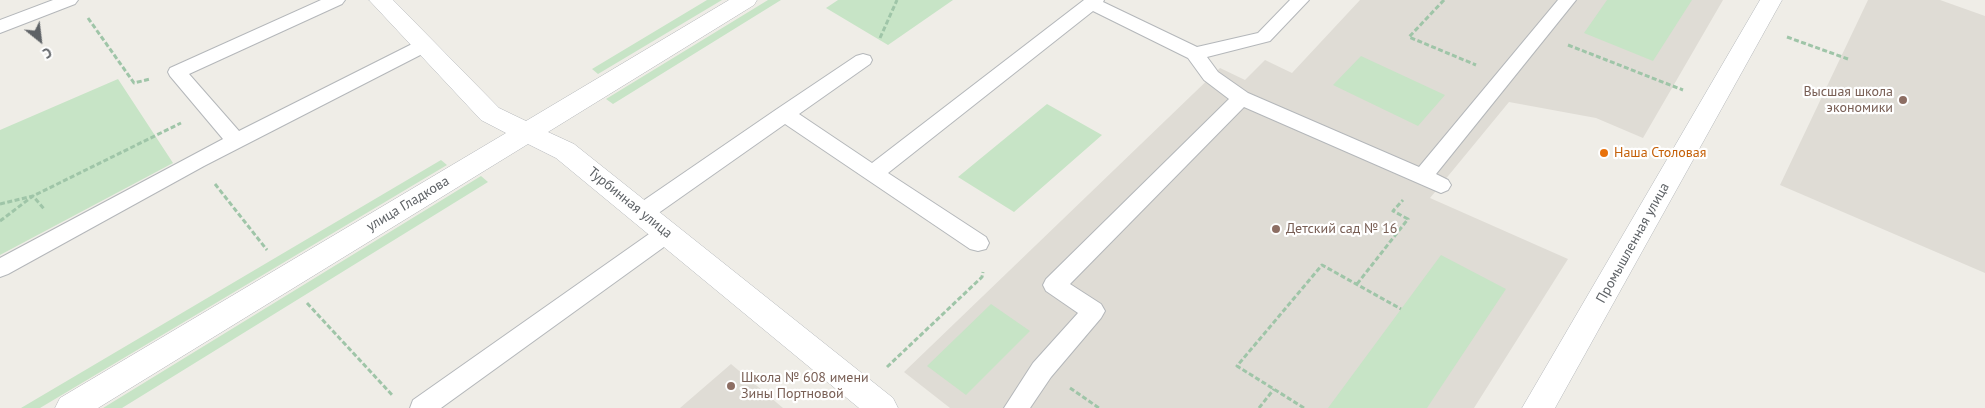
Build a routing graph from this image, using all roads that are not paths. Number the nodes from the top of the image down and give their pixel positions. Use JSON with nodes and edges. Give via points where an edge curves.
{"nodes":[{"id":1,"x":69,"y":0,"type":"edge"},
{"id":2,"x":336,"y":0,"type":"edge"},
{"id":3,"x":380,"y":0,"type":"edge"},
{"id":4,"x":746,"y":0,"type":"edge"},
{"id":5,"x":1300,"y":0,"type":"edge"},
{"id":6,"x":1567,"y":0,"type":"edge"},
{"id":7,"x":1772,"y":0,"type":"edge"},
{"id":8,"x":1093,"y":1,"type":"edge"},
{"id":9,"x":0,"y":27,"type":"edge"},
{"id":10,"x":423,"y":46,"type":"junction"},
{"id":11,"x":1195,"y":54,"type":"junction"},
{"id":12,"x":863,"y":60,"type":"road end"},
{"id":13,"x":1241,"y":98,"type":"junction"},
{"id":14,"x":784,"y":114,"type":"junction"},
{"id":15,"x":527,"y":132,"type":"junction"},
{"id":16,"x":236,"y":141,"type":"junction"},
{"id":17,"x":873,"y":172,"type":"junction"},
{"id":18,"x":642,"y":213,"type":"junction"},
{"id":19,"x":667,"y":233,"type":"junction"},
{"id":20,"x":978,"y":243,"type":"road end"},
{"id":21,"x":0,"y":268,"type":"edge"},
{"id":22,"x":71,"y":408,"type":"edge"},
{"id":23,"x":422,"y":408,"type":"edge"},
{"id":24,"x":882,"y":408,"type":"edge"},
{"id":25,"x":1016,"y":408,"type":"edge"},
{"id":26,"x":1538,"y":408,"type":"edge"}],
"edges":[{"from":1,"to":9,"type":"lane"},
{"from":2,"to":16,"type":"lane","via":[[177,72]]},
{"from":3,"to":10,"type":"street","name":"Турбинная улица"},
{"from":4,"to":15,"type":"street","name":"улица Гладкова"},
{"from":5,"to":11,"type":"lane","via":[[1264,37]]},
{"from":6,"to":13,"type":"lane","via":[[1504,77],[1432,181]]},
{"from":7,"to":26,"type":"street","name":"Промышленная улица"},
{"from":8,"to":11,"type":"lane"},
{"from":8,"to":17,"type":"lane"},
{"from":10,"to":15,"type":"street","name":"Турбинная улица","via":[[490,114]]},
{"from":10,"to":16,"type":"lane"},
{"from":11,"to":13,"type":"lane","via":[[1212,76]]},
{"from":12,"to":14,"type":"lane"},
{"from":13,"to":25,"type":"lane","via":[[1054,286],[1094,311],[1042,370]]},
{"from":14,"to":17,"type":"lane"},
{"from":14,"to":18,"type":"lane"},
{"from":15,"to":18,"type":"street","name":"Турбинная улица","via":[[565,151]]},
{"from":15,"to":22,"type":"street","name":"улица Гладкова"},
{"from":16,"to":21,"type":"lane"},
{"from":17,"to":20,"type":"lane"},
{"from":18,"to":19,"type":"street","name":"Турбинная улица"},
{"from":19,"to":23,"type":"lane"},
{"from":19,"to":24,"type":"street","name":"Турбинная улица"}]}
